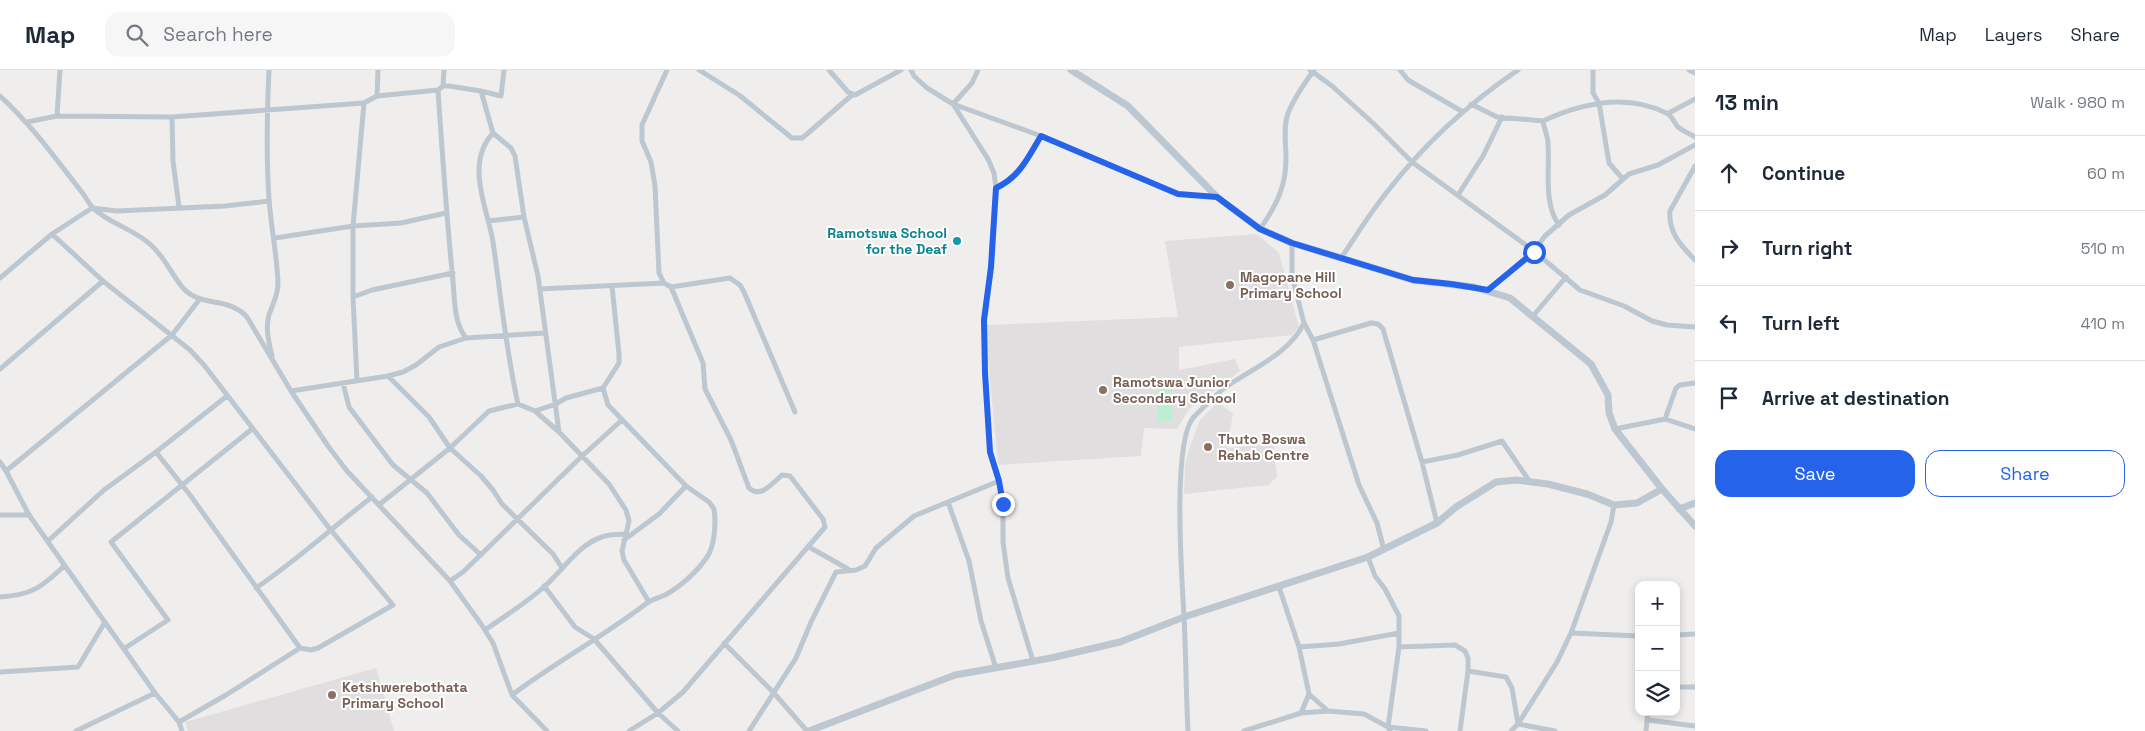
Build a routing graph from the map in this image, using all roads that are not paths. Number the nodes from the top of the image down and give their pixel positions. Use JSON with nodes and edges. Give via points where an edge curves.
{"nodes":[{"id":1,"x":60,"y":70,"type":"edge"},
{"id":2,"x":269,"y":70,"type":"edge"},
{"id":3,"x":378,"y":70,"type":"edge"},
{"id":4,"x":444,"y":70,"type":"edge"},
{"id":5,"x":504,"y":70,"type":"edge"},
{"id":6,"x":666,"y":70,"type":"edge"},
{"id":7,"x":698,"y":70,"type":"edge"},
{"id":8,"x":829,"y":70,"type":"edge"},
{"id":9,"x":901,"y":70,"type":"edge"},
{"id":10,"x":911,"y":70,"type":"edge"},
{"id":11,"x":978,"y":70,"type":"edge"},
{"id":12,"x":1071,"y":70,"type":"edge"},
{"id":13,"x":1400,"y":70,"type":"edge"},
{"id":14,"x":1518,"y":70,"type":"edge"},
{"id":15,"x":1593,"y":70,"type":"edge"},
{"id":16,"x":1688,"y":70,"type":"edge"},
{"id":17,"x":1312,"y":71,"type":"edge"},
{"id":18,"x":1695,"y":73,"type":"edge"},
{"id":19,"x":440,"y":88,"type":"junction"},
{"id":20,"x":481,"y":92,"type":"junction"},
{"id":21,"x":852,"y":95,"type":"junction"},
{"id":22,"x":0,"y":96,"type":"edge"},
{"id":23,"x":377,"y":96,"type":"junction"},
{"id":24,"x":1695,"y":100,"type":"edge"},
{"id":25,"x":364,"y":103,"type":"junction"},
{"id":26,"x":953,"y":104,"type":"junction"},
{"id":27,"x":1471,"y":104,"type":"junction"},
{"id":28,"x":1599,"y":104,"type":"junction"},
{"id":29,"x":267,"y":110,"type":"junction"},
{"id":30,"x":1463,"y":112,"type":"junction"},
{"id":31,"x":1669,"y":113,"type":"junction"},
{"id":32,"x":57,"y":116,"type":"junction"},
{"id":33,"x":172,"y":117,"type":"junction"},
{"id":34,"x":1502,"y":118,"type":"junction"},
{"id":35,"x":1543,"y":121,"type":"junction"},
{"id":36,"x":27,"y":122,"type":"junction"},
{"id":37,"x":493,"y":133,"type":"junction"},
{"id":38,"x":1041,"y":136,"type":"junction"},
{"id":39,"x":1695,"y":137,"type":"edge"},
{"id":40,"x":1695,"y":145,"type":"edge"},
{"id":41,"x":1412,"y":162,"type":"junction"},
{"id":42,"x":1695,"y":166,"type":"edge"},
{"id":43,"x":1622,"y":178,"type":"junction"},
{"id":44,"x":996,"y":188,"type":"junction"},
{"id":45,"x":1458,"y":195,"type":"junction"},
{"id":46,"x":1217,"y":197,"type":"junction"},
{"id":47,"x":269,"y":201,"type":"junction"},
{"id":48,"x":178,"y":207,"type":"junction"},
{"id":49,"x":92,"y":208,"type":"junction"},
{"id":50,"x":446,"y":213,"type":"junction"},
{"id":51,"x":524,"y":217,"type":"junction"},
{"id":52,"x":488,"y":221,"type":"junction"},
{"id":53,"x":1559,"y":225,"type":"junction"},
{"id":54,"x":353,"y":226,"type":"junction"},
{"id":55,"x":1260,"y":229,"type":"junction"},
{"id":56,"x":52,"y":234,"type":"junction"},
{"id":57,"x":275,"y":238,"type":"junction"},
{"id":58,"x":1292,"y":243,"type":"junction"},
{"id":59,"x":1534,"y":252,"type":"junction"},
{"id":60,"x":1341,"y":258,"type":"junction"},
{"id":61,"x":1695,"y":260,"type":"edge"},
{"id":62,"x":453,"y":273,"type":"junction"},
{"id":63,"x":0,"y":278,"type":"edge"},
{"id":64,"x":1566,"y":278,"type":"junction"},
{"id":65,"x":102,"y":281,"type":"junction"},
{"id":66,"x":664,"y":283,"type":"junction"},
{"id":67,"x":612,"y":286,"type":"junction"},
{"id":68,"x":671,"y":287,"type":"junction"},
{"id":69,"x":540,"y":289,"type":"junction"},
{"id":70,"x":1488,"y":290,"type":"junction"},
{"id":71,"x":352,"y":297,"type":"junction"},
{"id":72,"x":199,"y":300,"type":"junction"},
{"id":73,"x":1532,"y":316,"type":"junction"},
{"id":74,"x":1304,"y":323,"type":"junction"},
{"id":75,"x":1695,"y":327,"type":"edge"},
{"id":76,"x":545,"y":332,"type":"junction"},
{"id":77,"x":172,"y":335,"type":"junction"},
{"id":78,"x":505,"y":335,"type":"junction"},
{"id":79,"x":466,"y":338,"type":"junction"},
{"id":80,"x":1313,"y":340,"type":"junction"},
{"id":81,"x":273,"y":362,"type":"junction"},
{"id":82,"x":0,"y":370,"type":"edge"},
{"id":83,"x":388,"y":376,"type":"junction"},
{"id":84,"x":357,"y":381,"type":"junction"},
{"id":85,"x":342,"y":382,"type":"junction"},
{"id":86,"x":1695,"y":383,"type":"edge"},
{"id":87,"x":603,"y":388,"type":"junction"},
{"id":88,"x":291,"y":391,"type":"junction"},
{"id":89,"x":227,"y":396,"type":"junction"},
{"id":90,"x":518,"y":404,"type":"junction"},
{"id":91,"x":556,"y":404,"type":"junction"},
{"id":92,"x":535,"y":411,"type":"junction"},
{"id":93,"x":795,"y":412,"type":"dead end"},
{"id":94,"x":1664,"y":419,"type":"junction"},
{"id":95,"x":622,"y":420,"type":"junction"},
{"id":96,"x":252,"y":429,"type":"junction"},
{"id":97,"x":1615,"y":429,"type":"junction"},
{"id":98,"x":1695,"y":429,"type":"edge"},
{"id":99,"x":559,"y":432,"type":"junction"},
{"id":100,"x":450,"y":448,"type":"junction"},
{"id":101,"x":156,"y":452,"type":"junction"},
{"id":102,"x":581,"y":457,"type":"junction"},
{"id":103,"x":0,"y":462,"type":"edge"},
{"id":104,"x":1422,"y":462,"type":"junction"},
{"id":105,"x":6,"y":471,"type":"junction"},
{"id":106,"x":412,"y":479,"type":"junction"},
{"id":107,"x":999,"y":481,"type":"junction"},
{"id":108,"x":1530,"y":482,"type":"junction"},
{"id":109,"x":182,"y":486,"type":"junction"},
{"id":110,"x":686,"y":486,"type":"junction"},
{"id":111,"x":1662,"y":489,"type":"junction"},
{"id":112,"x":372,"y":497,"type":"junction"},
{"id":113,"x":948,"y":502,"type":"junction"},
{"id":114,"x":1695,"y":503,"type":"edge"},
{"id":115,"x":380,"y":504,"type":"junction"},
{"id":116,"x":1614,"y":506,"type":"junction"},
{"id":117,"x":1679,"y":509,"type":"junction"},
{"id":118,"x":0,"y":515,"type":"edge"},
{"id":119,"x":29,"y":515,"type":"junction"},
{"id":120,"x":518,"y":519,"type":"junction"},
{"id":121,"x":1437,"y":523,"type":"junction"},
{"id":122,"x":1695,"y":526,"type":"edge"},
{"id":123,"x":330,"y":529,"type":"junction"},
{"id":124,"x":624,"y":537,"type":"junction"},
{"id":125,"x":48,"y":541,"type":"junction"},
{"id":126,"x":809,"y":547,"type":"junction"},
{"id":127,"x":1384,"y":550,"type":"junction"},
{"id":128,"x":481,"y":555,"type":"junction"},
{"id":129,"x":1368,"y":557,"type":"junction"},
{"id":130,"x":64,"y":566,"type":"junction"},
{"id":131,"x":562,"y":568,"type":"junction"},
{"id":132,"x":849,"y":569,"type":"junction"},
{"id":133,"x":450,"y":581,"type":"junction"},
{"id":134,"x":544,"y":586,"type":"junction"},
{"id":135,"x":1279,"y":586,"type":"junction"},
{"id":136,"x":256,"y":588,"type":"junction"},
{"id":137,"x":0,"y":597,"type":"edge"},
{"id":138,"x":649,"y":602,"type":"junction"},
{"id":139,"x":1184,"y":617,"type":"junction"},
{"id":140,"x":106,"y":622,"type":"junction"},
{"id":141,"x":485,"y":630,"type":"junction"},
{"id":142,"x":1399,"y":633,"type":"junction"},
{"id":143,"x":1571,"y":633,"type":"junction"},
{"id":144,"x":1695,"y":634,"type":"edge"},
{"id":145,"x":1680,"y":635,"type":"edge"},
{"id":146,"x":1635,"y":636,"type":"edge"},
{"id":147,"x":594,"y":639,"type":"junction"},
{"id":148,"x":724,"y":643,"type":"junction"},
{"id":149,"x":1299,"y":647,"type":"junction"},
{"id":150,"x":1399,"y":647,"type":"junction"},
{"id":151,"x":125,"y":648,"type":"junction"},
{"id":152,"x":300,"y":648,"type":"junction"},
{"id":153,"x":1033,"y":661,"type":"junction"},
{"id":154,"x":996,"y":668,"type":"junction"},
{"id":155,"x":0,"y":672,"type":"edge"},
{"id":156,"x":1468,"y":672,"type":"junction"},
{"id":157,"x":1680,"y":687,"type":"edge"},
{"id":158,"x":1695,"y":687,"type":"edge"},
{"id":159,"x":773,"y":692,"type":"junction"},
{"id":160,"x":155,"y":693,"type":"junction"},
{"id":161,"x":1309,"y":694,"type":"junction"},
{"id":162,"x":512,"y":695,"type":"junction"},
{"id":163,"x":1328,"y":711,"type":"junction"},
{"id":164,"x":658,"y":713,"type":"junction"},
{"id":165,"x":1301,"y":713,"type":"junction"},
{"id":166,"x":1648,"y":716,"type":"edge"},
{"id":167,"x":1648,"y":720,"type":"junction"},
{"id":168,"x":179,"y":722,"type":"junction"},
{"id":169,"x":1518,"y":724,"type":"junction"},
{"id":170,"x":1695,"y":726,"type":"edge"},
{"id":171,"x":1389,"y":729,"type":"edge"},
{"id":172,"x":76,"y":731,"type":"edge"},
{"id":173,"x":182,"y":731,"type":"edge"},
{"id":174,"x":546,"y":731,"type":"edge"},
{"id":175,"x":629,"y":731,"type":"edge"},
{"id":176,"x":678,"y":731,"type":"edge"},
{"id":177,"x":749,"y":731,"type":"edge"},
{"id":178,"x":808,"y":731,"type":"edge"},
{"id":179,"x":1188,"y":731,"type":"edge"},
{"id":180,"x":1244,"y":731,"type":"edge"},
{"id":181,"x":1426,"y":731,"type":"edge"},
{"id":182,"x":1460,"y":731,"type":"edge"},
{"id":183,"x":1511,"y":731,"type":"edge"},
{"id":184,"x":1555,"y":731,"type":"edge"},
{"id":185,"x":1646,"y":731,"type":"edge"}],
"edges":[{"from":1,"to":32,"type":"street"},
{"from":2,"to":29,"type":"street"},
{"from":3,"to":23,"type":"street"},
{"from":4,"to":19,"type":"street"},
{"from":5,"to":20,"type":"street","via":[[501,96]]},
{"from":6,"to":66,"type":"street","via":[[641,132],[655,186],[659,273]]},
{"from":7,"to":21,"type":"street","via":[[739,95],[792,138],[798,139]]},
{"from":8,"to":21,"type":"street"},
{"from":9,"to":21,"type":"street"},
{"from":10,"to":26,"type":"street","via":[[927,88]]},
{"from":11,"to":26,"type":"street","via":[[972,83]]},
{"from":12,"to":46,"type":"street","via":[[1128,106]]},
{"from":13,"to":30,"type":"street","via":[[1408,80]]},
{"from":14,"to":27,"type":"street"},
{"from":15,"to":28,"type":"street","via":[[1593,93]]},
{"from":16,"to":18,"type":"street"},
{"from":17,"to":41,"type":"street","via":[[1374,124]]},
{"from":17,"to":55,"type":"street","via":[[1288,114],[1282,192]]},
{"from":19,"to":20,"type":"street"},
{"from":19,"to":23,"type":"street"},
{"from":19,"to":50,"type":"street"},
{"from":20,"to":37,"type":"street"},
{"from":22,"to":36,"type":"street"},
{"from":23,"to":25,"type":"street"},
{"from":24,"to":31,"type":"street"},
{"from":25,"to":29,"type":"street"},
{"from":25,"to":54,"type":"street"},
{"from":26,"to":38,"type":"street"},
{"from":26,"to":44,"type":"street","via":[[988,159]]},
{"from":27,"to":30,"type":"street"},
{"from":27,"to":34,"type":"street"},
{"from":28,"to":31,"type":"street","via":[[1628,101]]},
{"from":28,"to":35,"type":"street","via":[[1567,110]]},
{"from":28,"to":43,"type":"street","via":[[1609,164]]},
{"from":29,"to":33,"type":"street"},
{"from":29,"to":47,"type":"street"},
{"from":30,"to":41,"type":"street"},
{"from":31,"to":39,"type":"street","via":[[1678,127]]},
{"from":32,"to":33,"type":"street"},
{"from":32,"to":36,"type":"street"},
{"from":33,"to":48,"type":"street"},
{"from":34,"to":35,"type":"street"},
{"from":34,"to":45,"type":"street"},
{"from":35,"to":53,"type":"street","via":[[1549,145],[1550,200]]},
{"from":36,"to":49,"type":"street"},
{"from":37,"to":51,"type":"street","via":[[511,148],[515,156]]},
{"from":37,"to":52,"type":"street","via":[[482,151],[479,170]]},
{"from":38,"to":44,"type":"street","via":[[1020,171]]},
{"from":38,"to":46,"type":"street","via":[[1178,194]]},
{"from":40,"to":43,"type":"street","via":[[1658,165]]},
{"from":41,"to":45,"type":"street"},
{"from":41,"to":60,"type":"street"},
{"from":42,"to":61,"type":"street","via":[[1670,211],[1670,226]]},
{"from":43,"to":53,"type":"street","via":[[1605,195],[1569,215]]},
{"from":44,"to":107,"type":"street","via":[[984,320],[990,452]]},
{"from":45,"to":59,"type":"street"},
{"from":46,"to":55,"type":"street"},
{"from":47,"to":48,"type":"street"},
{"from":47,"to":57,"type":"street"},
{"from":48,"to":49,"type":"street","via":[[117,211]]},
{"from":49,"to":56,"type":"street"},
{"from":49,"to":72,"type":"street","via":[[133,231],[152,246],[183,288]]},
{"from":50,"to":54,"type":"street","via":[[401,223]]},
{"from":50,"to":62,"type":"street"},
{"from":51,"to":52,"type":"street"},
{"from":51,"to":69,"type":"street"},
{"from":52,"to":78,"type":"street"},
{"from":53,"to":59,"type":"street","via":[[1545,236]]},
{"from":54,"to":57,"type":"street"},
{"from":54,"to":71,"type":"street"},
{"from":55,"to":58,"type":"street"},
{"from":56,"to":63,"type":"street"},
{"from":56,"to":65,"type":"street"},
{"from":57,"to":81,"type":"street","via":[[278,292],[267,328]]},
{"from":58,"to":60,"type":"street"},
{"from":58,"to":74,"type":"street","via":[[1292,276]]},
{"from":59,"to":64,"type":"street"},
{"from":59,"to":70,"type":"street"},
{"from":60,"to":70,"type":"street","via":[[1413,280]]},
{"from":62,"to":71,"type":"street"},
{"from":62,"to":79,"type":"street","via":[[456,306]]},
{"from":64,"to":73,"type":"street"},
{"from":64,"to":75,"type":"street","via":[[1580,290],[1624,306],[1652,321]]},
{"from":65,"to":77,"type":"street"},
{"from":65,"to":82,"type":"street"},
{"from":66,"to":67,"type":"street"},
{"from":66,"to":68,"type":"street"},
{"from":67,"to":69,"type":"street"},
{"from":67,"to":87,"type":"street","via":[[619,364]]},
{"from":68,"to":93,"type":"street","via":[[730,278],[740,285]]},
{"from":68,"to":126,"type":"street","via":[[703,363],[705,389],[734,446],[749,488],[762,492],[782,475],[790,476],[825,524],[824,530]]},
{"from":69,"to":76,"type":"street"},
{"from":70,"to":73,"type":"street","via":[[1510,298]]},
{"from":71,"to":84,"type":"street"},
{"from":72,"to":77,"type":"street"},
{"from":72,"to":81,"type":"street","via":[[232,305],[241,310]]},
{"from":73,"to":97,"type":"street","via":[[1591,364],[1608,395],[1609,413]]},
{"from":74,"to":80,"type":"street"},
{"from":74,"to":139,"type":"street","via":[[1292,341],[1223,390],[1192,420],[1184,445],[1180,512]]},
{"from":76,"to":78,"type":"street"},
{"from":76,"to":91,"type":"street"},
{"from":77,"to":89,"type":"street","via":[[204,365]]},
{"from":77,"to":105,"type":"street"},
{"from":78,"to":79,"type":"street"},
{"from":78,"to":90,"type":"street"},
{"from":79,"to":83,"type":"street","via":[[439,347],[416,365]]},
{"from":80,"to":104,"type":"street","via":[[1371,323],[1383,329]]},
{"from":80,"to":127,"type":"street","via":[[1359,485],[1377,523]]},
{"from":81,"to":88,"type":"street"},
{"from":83,"to":84,"type":"street"},
{"from":83,"to":100,"type":"street","via":[[429,417]]},
{"from":84,"to":85,"type":"street"},
{"from":85,"to":88,"type":"street"},
{"from":85,"to":106,"type":"street","via":[[349,407],[393,465]]},
{"from":86,"to":94,"type":"street","via":[[1676,388]]},
{"from":87,"to":91,"type":"street"},
{"from":87,"to":95,"type":"street","via":[[608,405]]},
{"from":88,"to":112,"type":"street","via":[[347,471]]},
{"from":89,"to":96,"type":"street"},
{"from":89,"to":101,"type":"street"},
{"from":90,"to":92,"type":"street"},
{"from":90,"to":100,"type":"street","via":[[489,411]]},
{"from":91,"to":92,"type":"street"},
{"from":91,"to":99,"type":"street"},
{"from":92,"to":99,"type":"street"},
{"from":94,"to":97,"type":"street"},
{"from":94,"to":98,"type":"street"},
{"from":95,"to":102,"type":"street"},
{"from":95,"to":110,"type":"street"},
{"from":96,"to":109,"type":"street"},
{"from":96,"to":123,"type":"street"},
{"from":97,"to":111,"type":"street"},
{"from":99,"to":102,"type":"street"},
{"from":100,"to":106,"type":"street"},
{"from":100,"to":120,"type":"street","via":[[481,476]]},
{"from":101,"to":109,"type":"street"},
{"from":101,"to":125,"type":"street","via":[[104,490]]},
{"from":102,"to":120,"type":"street"},
{"from":102,"to":124,"type":"street","via":[[609,484],[626,510],[629,521]]},
{"from":103,"to":105,"type":"street"},
{"from":104,"to":108,"type":"street","via":[[1502,441]]},
{"from":104,"to":121,"type":"street"},
{"from":105,"to":119,"type":"street"},
{"from":106,"to":115,"type":"street"},
{"from":106,"to":128,"type":"street","via":[[459,535]]},
{"from":107,"to":113,"type":"street"},
{"from":107,"to":153,"type":"street","via":[[1008,578]]},
{"from":108,"to":116,"type":"street","via":[[1587,494]]},
{"from":108,"to":121,"type":"street","via":[[1496,482]]},
{"from":109,"to":136,"type":"street"},
{"from":109,"to":151,"type":"street","via":[[111,542],[168,620]]},
{"from":110,"to":124,"type":"street","via":[[659,514]]},
{"from":110,"to":138,"type":"street","via":[[714,509],[711,548],[707,557],[680,586]]},
{"from":111,"to":116,"type":"street","via":[[1637,503]]},
{"from":111,"to":117,"type":"street"},
{"from":112,"to":115,"type":"street"},
{"from":112,"to":123,"type":"street"},
{"from":113,"to":132,"type":"street","via":[[914,516],[876,548],[865,566]]},
{"from":113,"to":154,"type":"street","via":[[969,561],[980,621]]},
{"from":114,"to":117,"type":"street"},
{"from":115,"to":133,"type":"street"},
{"from":116,"to":143,"type":"street","via":[[1612,522]]},
{"from":117,"to":122,"type":"street"},
{"from":118,"to":119,"type":"street"},
{"from":119,"to":125,"type":"street"},
{"from":120,"to":128,"type":"street"},
{"from":120,"to":131,"type":"street","via":[[553,554]]},
{"from":121,"to":127,"type":"street"},
{"from":123,"to":136,"type":"street","via":[[303,554]]},
{"from":123,"to":152,"type":"street","via":[[393,605],[318,648]]},
{"from":124,"to":131,"type":"street","via":[[603,536]]},
{"from":124,"to":138,"type":"street","via":[[624,560]]},
{"from":125,"to":130,"type":"street"},
{"from":126,"to":132,"type":"street"},
{"from":126,"to":148,"type":"street"},
{"from":127,"to":129,"type":"street"},
{"from":128,"to":133,"type":"street"},
{"from":129,"to":135,"type":"street"},
{"from":129,"to":142,"type":"street","via":[[1375,576],[1396,606]]},
{"from":130,"to":137,"type":"street","via":[[38,589],[19,596]]},
{"from":130,"to":140,"type":"street"},
{"from":131,"to":134,"type":"street"},
{"from":132,"to":159,"type":"street","via":[[834,575],[796,658]]},
{"from":133,"to":141,"type":"street"},
{"from":134,"to":141,"type":"street"},
{"from":134,"to":147,"type":"street","via":[[575,626]]},
{"from":135,"to":139,"type":"street"},
{"from":135,"to":149,"type":"street"},
{"from":136,"to":152,"type":"street"},
{"from":138,"to":147,"type":"street"},
{"from":139,"to":153,"type":"street","via":[[1120,642]]},
{"from":139,"to":179,"type":"street"},
{"from":140,"to":151,"type":"street"},
{"from":140,"to":155,"type":"street","via":[[78,667]]},
{"from":141,"to":162,"type":"street"},
{"from":142,"to":149,"type":"street","via":[[1339,644]]},
{"from":142,"to":150,"type":"street"},
{"from":143,"to":146,"type":"street"},
{"from":143,"to":169,"type":"street"},
{"from":144,"to":145,"type":"street"},
{"from":147,"to":162,"type":"street"},
{"from":147,"to":164,"type":"street"},
{"from":148,"to":159,"type":"street"},
{"from":148,"to":164,"type":"street","via":[[683,692]]},
{"from":149,"to":161,"type":"street"},
{"from":150,"to":156,"type":"street","via":[[1455,645],[1465,651]]},
{"from":150,"to":171,"type":"street"},
{"from":151,"to":160,"type":"street"},
{"from":152,"to":168,"type":"street"},
{"from":153,"to":154,"type":"street"},
{"from":154,"to":178,"type":"street","via":[[955,675]]},
{"from":156,"to":169,"type":"street","via":[[1509,680]]},
{"from":156,"to":182,"type":"street"},
{"from":157,"to":158,"type":"street"},
{"from":159,"to":177,"type":"street"},
{"from":159,"to":178,"type":"street"},
{"from":160,"to":168,"type":"street"},
{"from":160,"to":172,"type":"street"},
{"from":161,"to":163,"type":"street"},
{"from":161,"to":165,"type":"street"},
{"from":162,"to":174,"type":"street"},
{"from":163,"to":165,"type":"street"},
{"from":163,"to":171,"type":"street","via":[[1364,714]]},
{"from":164,"to":175,"type":"street"},
{"from":164,"to":176,"type":"street"},
{"from":165,"to":180,"type":"street"},
{"from":166,"to":167,"type":"street"},
{"from":167,"to":170,"type":"street"},
{"from":167,"to":185,"type":"street"},
{"from":168,"to":173,"type":"street"},
{"from":169,"to":183,"type":"street"},
{"from":169,"to":184,"type":"street"},
{"from":171,"to":181,"type":"street"}]}
